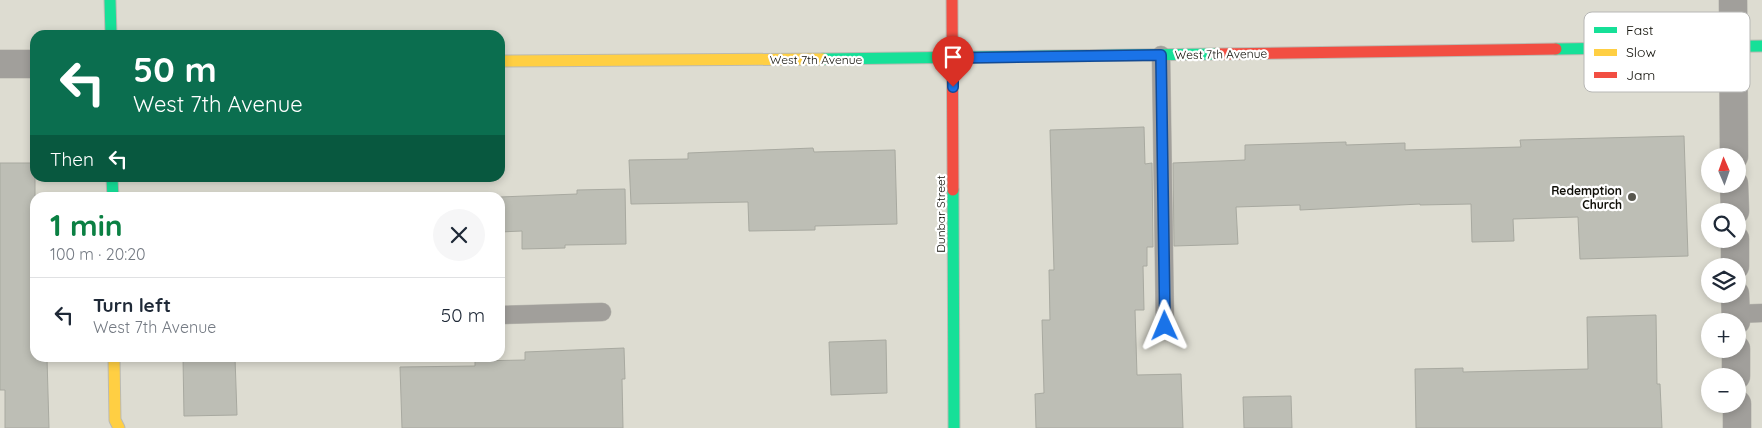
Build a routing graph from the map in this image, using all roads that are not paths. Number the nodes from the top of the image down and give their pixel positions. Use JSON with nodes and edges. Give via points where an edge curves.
{"nodes":[{"id":1,"x":110,"y":0,"type":"edge"},
{"id":2,"x":952,"y":0,"type":"edge"},
{"id":3,"x":111,"y":30,"type":"edge"},
{"id":4,"x":1584,"y":48,"type":"edge"},
{"id":5,"x":1161,"y":55,"type":"junction"},
{"id":6,"x":953,"y":58,"type":"junction"},
{"id":7,"x":505,"y":61,"type":"edge"},
{"id":8,"x":0,"y":64,"type":"edge"},
{"id":9,"x":30,"y":64,"type":"edge"},
{"id":10,"x":1733,"y":92,"type":"edge"},
{"id":11,"x":1734,"y":148,"type":"edge"},
{"id":12,"x":602,"y":312,"type":"dead end"},
{"id":13,"x":505,"y":315,"type":"edge"},
{"id":14,"x":1165,"y":326,"type":"dead end"},
{"id":15,"x":114,"y":362,"type":"edge"},
{"id":16,"x":1736,"y":413,"type":"edge"},
{"id":17,"x":114,"y":425,"type":"edge"},
{"id":18,"x":954,"y":428,"type":"edge"},
{"id":19,"x":1737,"y":428,"type":"edge"}],
"edges":[{"from":1,"to":3,"type":"street"},
{"from":2,"to":6,"type":"street","name":"Dunbar Street"},
{"from":4,"to":5,"type":"street","name":"West 7th Avenue"},
{"from":5,"to":6,"type":"street","name":"West 7th Avenue"},
{"from":5,"to":14,"type":"lane"},
{"from":6,"to":7,"type":"street","name":"West 7th Avenue"},
{"from":6,"to":18,"type":"street","name":"Dunbar Street"},
{"from":8,"to":9,"type":"street"},
{"from":10,"to":11,"type":"street"},
{"from":12,"to":13,"type":"lane"},
{"from":15,"to":17,"type":"street"},
{"from":16,"to":19,"type":"street"}]}
